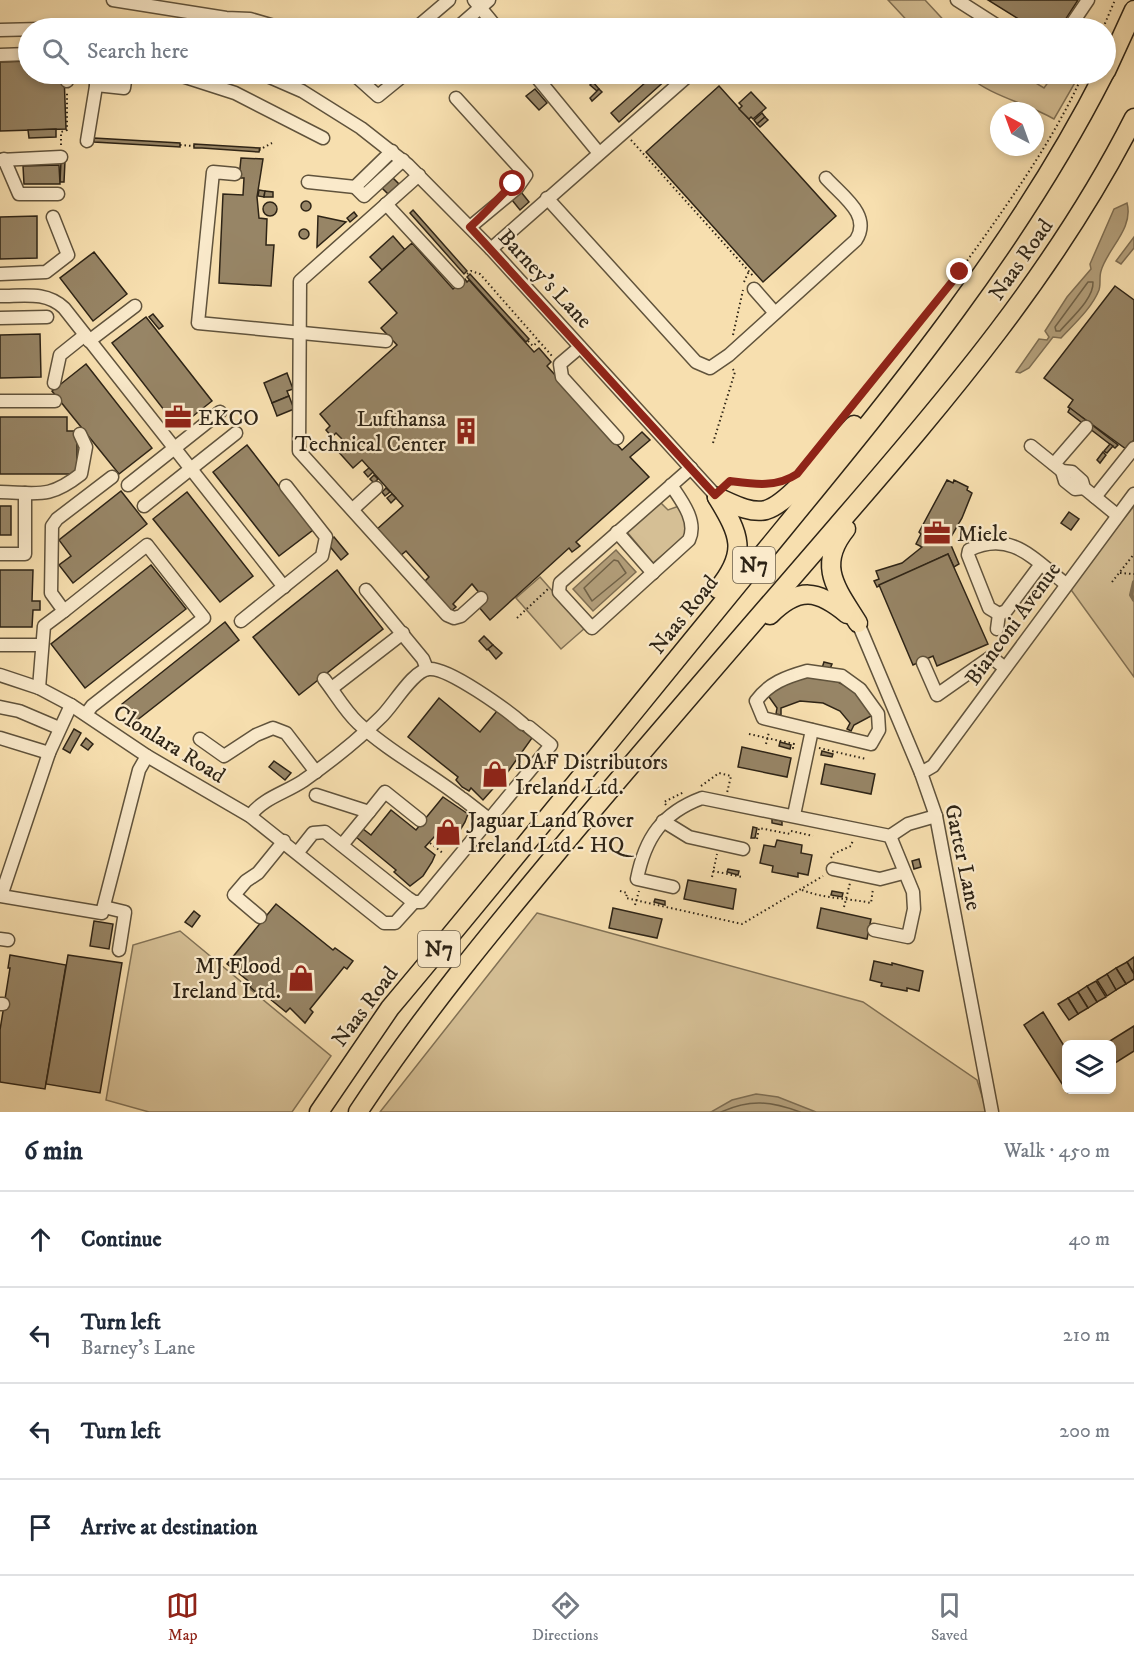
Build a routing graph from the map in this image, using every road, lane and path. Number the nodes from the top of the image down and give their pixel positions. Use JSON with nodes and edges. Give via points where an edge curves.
{"nodes":[{"id":1,"x":113,"y":0,"type":"edge"},
{"id":2,"x":449,"y":0,"type":"edge"},
{"id":3,"x":957,"y":0,"type":"edge"},
{"id":4,"x":1088,"y":0,"type":"edge"},
{"id":5,"x":1115,"y":0,"type":"edge"},
{"id":6,"x":481,"y":3,"type":"edge"},
{"id":7,"x":1134,"y":10,"type":"edge"},
{"id":8,"x":226,"y":18,"type":"edge"},
{"id":9,"x":428,"y":18,"type":"edge"},
{"id":10,"x":467,"y":18,"type":"edge"},
{"id":11,"x":491,"y":18,"type":"edge"},
{"id":12,"x":985,"y":18,"type":"edge"},
{"id":13,"x":1076,"y":18,"type":"edge"},
{"id":14,"x":1107,"y":18,"type":"edge"},
{"id":15,"x":0,"y":30,"type":"edge"},
{"id":16,"x":18,"y":30,"type":"edge"},
{"id":17,"x":1116,"y":48,"type":"edge"},
{"id":18,"x":18,"y":54,"type":"edge"},
{"id":19,"x":0,"y":55,"type":"edge"},
{"id":20,"x":68,"y":84,"type":"edge"},
{"id":21,"x":96,"y":84,"type":"edge"},
{"id":22,"x":112,"y":84,"type":"edge"},
{"id":23,"x":125,"y":84,"type":"edge"},
{"id":24,"x":207,"y":84,"type":"edge"},
{"id":25,"x":286,"y":84,"type":"edge"},
{"id":26,"x":365,"y":84,"type":"edge"},
{"id":27,"x":393,"y":84,"type":"edge"},
{"id":28,"x":542,"y":84,"type":"edge"},
{"id":29,"x":678,"y":84,"type":"edge"},
{"id":30,"x":1078,"y":84,"type":"edge"},
{"id":31,"x":1099,"y":84,"type":"edge"},
{"id":32,"x":456,"y":98,"type":"dead end"},
{"id":33,"x":1134,"y":118,"type":"edge"},
{"id":34,"x":623,"y":131,"type":"junction"},
{"id":35,"x":1134,"y":132,"type":"edge"},
{"id":36,"x":322,"y":138,"type":"dead end"},
{"id":37,"x":87,"y":141,"type":"dead end"},
{"id":38,"x":272,"y":142,"type":"dead end"},
{"id":39,"x":180,"y":145,"type":"dead end"},
{"id":40,"x":194,"y":146,"type":"dead end"},
{"id":41,"x":259,"y":150,"type":"dead end"},
{"id":42,"x":392,"y":151,"type":"junction"},
{"id":43,"x":598,"y":152,"type":"junction"},
{"id":44,"x":61,"y":157,"type":"joint"},
{"id":45,"x":2,"y":160,"type":"edge"},
{"id":46,"x":403,"y":160,"type":"junction"},
{"id":47,"x":235,"y":174,"type":"dead end"},
{"id":48,"x":419,"y":175,"type":"junction"},
{"id":49,"x":1105,"y":176,"type":"junction"},
{"id":50,"x":826,"y":178,"type":"dead end"},
{"id":51,"x":309,"y":182,"type":"dead end"},
{"id":52,"x":355,"y":187,"type":"junction"},
{"id":53,"x":58,"y":194,"type":"dead end"},
{"id":54,"x":547,"y":198,"type":"junction"},
{"id":55,"x":387,"y":204,"type":"junction"},
{"id":56,"x":53,"y":217,"type":"dead end"},
{"id":57,"x":470,"y":227,"type":"junction"},
{"id":58,"x":491,"y":249,"type":"junction"},
{"id":59,"x":749,"y":271,"type":"junction"},
{"id":60,"x":46,"y":272,"type":"junction"},
{"id":61,"x":0,"y":274,"type":"edge"},
{"id":62,"x":458,"y":282,"type":"joint"},
{"id":63,"x":754,"y":290,"type":"joint"},
{"id":64,"x":0,"y":296,"type":"edge"},
{"id":65,"x":40,"y":296,"type":"junction"},
{"id":66,"x":135,"y":306,"type":"dead end"},
{"id":67,"x":775,"y":313,"type":"junction"},
{"id":68,"x":0,"y":318,"type":"edge"},
{"id":69,"x":300,"y":333,"type":"junction"},
{"id":70,"x":939,"y":336,"type":"junction"},
{"id":71,"x":87,"y":338,"type":"junction"},
{"id":72,"x":386,"y":341,"type":"dead end"},
{"id":73,"x":528,"y":341,"type":"dead end"},
{"id":74,"x":539,"y":341,"type":"junction"},
{"id":75,"x":580,"y":347,"type":"junction"},
{"id":76,"x":729,"y":355,"type":"junction"},
{"id":77,"x":560,"y":364,"type":"junction"},
{"id":78,"x":734,"y":371,"type":"dead end"},
{"id":79,"x":54,"y":383,"type":"dead end"},
{"id":80,"x":0,"y":401,"type":"edge"},
{"id":81,"x":55,"y":401,"type":"dead end"},
{"id":82,"x":220,"y":412,"type":"dead end"},
{"id":83,"x":848,"y":413,"type":"dead end"},
{"id":84,"x":1086,"y":427,"type":"dead end"},
{"id":85,"x":236,"y":433,"type":"dead end"},
{"id":86,"x":80,"y":434,"type":"dead end"},
{"id":87,"x":617,"y":438,"type":"dead end"},
{"id":88,"x":713,"y":443,"type":"dead end"},
{"id":89,"x":1031,"y":446,"type":"dead end"},
{"id":90,"x":1134,"y":448,"type":"edge"},
{"id":91,"x":174,"y":449,"type":"junction"},
{"id":92,"x":901,"y":452,"type":"junction"},
{"id":93,"x":1058,"y":467,"type":"junction"},
{"id":94,"x":691,"y":468,"type":"junction"},
{"id":95,"x":190,"y":469,"type":"junction"},
{"id":96,"x":112,"y":477,"type":"dead end"},
{"id":97,"x":788,"y":480,"type":"dead end"},
{"id":98,"x":128,"y":485,"type":"dead end"},
{"id":99,"x":671,"y":485,"type":"junction"},
{"id":100,"x":286,"y":486,"type":"dead end"},
{"id":101,"x":376,"y":488,"type":"dead end"},
{"id":102,"x":0,"y":492,"type":"edge"},
{"id":103,"x":25,"y":493,"type":"junction"},
{"id":104,"x":1134,"y":494,"type":"edge"},
{"id":105,"x":716,"y":496,"type":"junction"},
{"id":106,"x":1095,"y":497,"type":"junction"},
{"id":107,"x":144,"y":506,"type":"dead end"},
{"id":108,"x":353,"y":509,"type":"junction"},
{"id":109,"x":1117,"y":515,"type":"junction"},
{"id":110,"x":617,"y":532,"type":"junction"},
{"id":111,"x":0,"y":554,"type":"edge"},
{"id":112,"x":1134,"y":554,"type":"edge"},
{"id":113,"x":1041,"y":564,"type":"junction"},
{"id":114,"x":653,"y":573,"type":"junction"},
{"id":115,"x":1120,"y":573,"type":"junction"},
{"id":116,"x":1134,"y":574,"type":"edge"},
{"id":117,"x":1112,"y":582,"type":"dead end"},
{"id":118,"x":1065,"y":584,"type":"junction"},
{"id":119,"x":284,"y":587,"type":"junction"},
{"id":120,"x":558,"y":587,"type":"junction"},
{"id":121,"x":366,"y":590,"type":"dead end"},
{"id":122,"x":481,"y":598,"type":"dead end"},
{"id":123,"x":64,"y":611,"type":"junction"},
{"id":124,"x":999,"y":614,"type":"junction"},
{"id":125,"x":517,"y":618,"type":"dead end"},
{"id":126,"x":241,"y":621,"type":"dead end"},
{"id":127,"x":858,"y":623,"type":"junction"},
{"id":128,"x":997,"y":629,"type":"dead end"},
{"id":129,"x":403,"y":633,"type":"junction"},
{"id":130,"x":0,"y":645,"type":"edge"},
{"id":131,"x":42,"y":645,"type":"junction"},
{"id":132,"x":923,"y":663,"type":"dead end"},
{"id":133,"x":1005,"y":668,"type":"junction"},
{"id":134,"x":427,"y":669,"type":"junction"},
{"id":135,"x":0,"y":675,"type":"edge"},
{"id":136,"x":707,"y":677,"type":"junction"},
{"id":137,"x":39,"y":688,"type":"junction"},
{"id":138,"x":71,"y":705,"type":"junction"},
{"id":139,"x":0,"y":707,"type":"edge"},
{"id":140,"x":86,"y":714,"type":"junction"},
{"id":141,"x":59,"y":728,"type":"junction"},
{"id":142,"x":368,"y":730,"type":"junction"},
{"id":143,"x":812,"y":730,"type":"junction"},
{"id":144,"x":0,"y":738,"type":"edge"},
{"id":145,"x":200,"y":739,"type":"dead end"},
{"id":146,"x":50,"y":753,"type":"junction"},
{"id":147,"x":147,"y":756,"type":"junction"},
{"id":148,"x":316,"y":772,"type":"junction"},
{"id":149,"x":921,"y":773,"type":"junction"},
{"id":150,"x":568,"y":793,"type":"junction"},
{"id":151,"x":316,"y":795,"type":"dead end"},
{"id":152,"x":369,"y":812,"type":"junction"},
{"id":153,"x":794,"y":815,"type":"junction"},
{"id":154,"x":250,"y":816,"type":"junction"},
{"id":155,"x":936,"y":816,"type":"junction"},
{"id":156,"x":420,"y":820,"type":"dead end"},
{"id":157,"x":490,"y":820,"type":"junction"},
{"id":158,"x":663,"y":821,"type":"junction"},
{"id":159,"x":855,"y":828,"type":"junction"},
{"id":160,"x":813,"y":836,"type":"dead end"},
{"id":161,"x":890,"y":836,"type":"junction"},
{"id":162,"x":757,"y":839,"type":"dead end"},
{"id":163,"x":284,"y":841,"type":"junction"},
{"id":164,"x":430,"y":843,"type":"dead end"},
{"id":165,"x":719,"y":843,"type":"junction"},
{"id":166,"x":342,"y":845,"type":"junction"},
{"id":167,"x":743,"y":849,"type":"dead end"},
{"id":168,"x":298,"y":852,"type":"junction"},
{"id":169,"x":455,"y":862,"type":"junction"},
{"id":170,"x":829,"y":867,"type":"junction"},
{"id":171,"x":713,"y":871,"type":"junction"},
{"id":172,"x":853,"y":873,"type":"junction"},
{"id":173,"x":903,"y":873,"type":"junction"},
{"id":174,"x":712,"y":877,"type":"dead end"},
{"id":175,"x":742,"y":877,"type":"dead end"},
{"id":176,"x":876,"y":878,"type":"junction"},
{"id":177,"x":673,"y":887,"type":"dead end"},
{"id":178,"x":802,"y":890,"type":"junction"},
{"id":179,"x":620,"y":891,"type":"dead end"},
{"id":180,"x":846,"y":899,"type":"junction"},
{"id":181,"x":414,"y":902,"type":"junction"},
{"id":182,"x":104,"y":907,"type":"junction"},
{"id":183,"x":844,"y":907,"type":"dead end"},
{"id":184,"x":260,"y":917,"type":"dead end"},
{"id":185,"x":874,"y":930,"type":"dead end"},
{"id":186,"x":119,"y":951,"type":"dead end"},
{"id":187,"x":319,"y":1112,"type":"edge"},
{"id":188,"x":358,"y":1112,"type":"edge"},
{"id":189,"x":992,"y":1112,"type":"edge"}],
"edges":[{"from":1,"to":8,"type":"street"},
{"from":2,"to":9,"type":"street"},
{"from":3,"to":12,"type":"street"},
{"from":4,"to":13,"type":"street"},
{"from":5,"to":14,"type":"path"},
{"from":6,"to":10,"type":"street"},
{"from":6,"to":11,"type":"street"},
{"from":7,"to":17,"type":"highway","name":"Naas Road","number":"N7"},
{"from":15,"to":16,"type":"street"},
{"from":18,"to":19,"type":"street"},
{"from":20,"to":44,"type":"path","via":[[67,130],[61,132]]},
{"from":21,"to":37,"type":"street"},
{"from":22,"to":23,"type":"street","via":[[124,88]]},
{"from":24,"to":36,"type":"street","via":[[235,93]]},
{"from":25,"to":42,"type":"street","name":"Barney's Lane"},
{"from":26,"to":27,"type":"street","via":[[378,96]]},
{"from":28,"to":43,"type":"street"},
{"from":29,"to":34,"type":"street"},
{"from":30,"to":83,"type":"path","via":[[1021,184],[960,272]]},
{"from":31,"to":70,"type":"highway","name":"Naas Road","number":"N7","via":[[1031,202]]},
{"from":32,"to":57,"type":"street","via":[[526,174],[524,181]]},
{"from":33,"to":49,"type":"highway","name":"Naas Road","number":"N7"},
{"from":34,"to":43,"type":"street"},
{"from":34,"to":59,"type":"path"},
{"from":35,"to":49,"type":"highway","number":"N7"},
{"from":38,"to":41,"type":"path"},
{"from":39,"to":40,"type":"path"},
{"from":42,"to":46,"type":"street","name":"Barney's Lane"},
{"from":42,"to":52,"type":"street"},
{"from":43,"to":54,"type":"street"},
{"from":44,"to":45,"type":"street"},
{"from":45,"to":53,"type":"street","via":[[19,194]]},
{"from":46,"to":48,"type":"street","name":"Barney's Lane"},
{"from":46,"to":52,"type":"street","via":[[364,196]]},
{"from":47,"to":69,"type":"street","via":[[213,172],[198,323]]},
{"from":48,"to":55,"type":"street"},
{"from":48,"to":57,"type":"street","name":"Barney's Lane"},
{"from":49,"to":92,"type":"highway","name":"Naas Road","number":"N7","via":[[1018,305],[959,384]]},
{"from":50,"to":67,"type":"street","via":[[859,214],[862,232]]},
{"from":51,"to":52,"type":"street"},
{"from":54,"to":58,"type":"street"},
{"from":54,"to":76,"type":"street","via":[[696,362],[710,368]]},
{"from":55,"to":62,"type":"street"},
{"from":55,"to":69,"type":"street","via":[[300,281]]},
{"from":56,"to":60,"type":"street","via":[[68,255]]},
{"from":57,"to":58,"type":"street","name":"Barney's Lane"},
{"from":58,"to":75,"type":"street","name":"Barney's Lane"},
{"from":59,"to":63,"type":"path","via":[[760,283]]},
{"from":59,"to":76,"type":"path"},
{"from":60,"to":61,"type":"street"},
{"from":60,"to":65,"type":"street"},
{"from":62,"to":74,"type":"path","via":[[471,272],[480,274]]},
{"from":63,"to":67,"type":"street"},
{"from":64,"to":65,"type":"street"},
{"from":65,"to":68,"type":"street","via":[[42,317]]},
{"from":65,"to":71,"type":"street","via":[[59,303]]},
{"from":66,"to":71,"type":"street"},
{"from":67,"to":76,"type":"street"},
{"from":69,"to":72,"type":"street"},
{"from":69,"to":108,"type":"street","via":[[299,451]]},
{"from":70,"to":105,"type":"highway","number":"N7","via":[[783,502],[765,510],[751,510]]},
{"from":70,"to":150,"type":"highway","name":"Naas Road","number":"N7"},
{"from":71,"to":79,"type":"street","via":[[60,355]]},
{"from":71,"to":91,"type":"street"},
{"from":73,"to":74,"type":"path","via":[[532,346]]},
{"from":74,"to":77,"type":"path"},
{"from":75,"to":77,"type":"street"},
{"from":75,"to":94,"type":"street","name":"Barney's Lane"},
{"from":77,"to":87,"type":"street","via":[[562,377]]},
{"from":78,"to":88,"type":"path"},
{"from":80,"to":81,"type":"street"},
{"from":82,"to":91,"type":"street"},
{"from":84,"to":93,"type":"street"},
{"from":85,"to":95,"type":"street"},
{"from":86,"to":103,"type":"street","via":[[86,447],[81,474],[55,493]]},
{"from":89,"to":93,"type":"street"},
{"from":90,"to":106,"type":"street"},
{"from":91,"to":95,"type":"street"},
{"from":91,"to":98,"type":"street"},
{"from":92,"to":127,"type":"highway","number":"N7","via":[[837,540],[830,563],[833,583]]},
{"from":92,"to":136,"type":"highway","name":"Naas Road","number":"N7"},
{"from":93,"to":106,"type":"street","via":[[1072,472]]},
{"from":94,"to":99,"type":"street"},
{"from":94,"to":105,"type":"street","name":"Barney's Lane"},
{"from":95,"to":107,"type":"street"},
{"from":95,"to":119,"type":"street"},
{"from":96,"to":123,"type":"street","via":[[52,526],[51,593]]},
{"from":97,"to":105,"type":"path","via":[[768,484],[730,481]]},
{"from":99,"to":110,"type":"street"},
{"from":99,"to":114,"type":"street","via":[[687,510],[691,535]]},
{"from":100,"to":119,"type":"street","via":[[326,537],[322,556]]},
{"from":101,"to":108,"type":"street"},
{"from":102,"to":103,"type":"street"},
{"from":103,"to":111,"type":"street","via":[[25,554]]},
{"from":104,"to":109,"type":"street","name":"Bianconi Avenue"},
{"from":105,"to":150,"type":"highway","number":"N7","via":[[735,528],[738,552],[733,570],[630,697]]},
{"from":106,"to":109,"type":"street"},
{"from":108,"to":122,"type":"street","via":[[447,615],[461,616]]},
{"from":109,"to":118,"type":"street","name":"Bianconi Avenue"},
{"from":110,"to":114,"type":"street"},
{"from":110,"to":120,"type":"street"},
{"from":112,"to":115,"type":"path"},
{"from":113,"to":118,"type":"street"},
{"from":113,"to":124,"type":"street","via":[[1006,611]]},
{"from":113,"to":124,"type":"street","via":[[1024,549],[1008,545],[993,543],[969,550],[989,608]]},
{"from":114,"to":120,"type":"street","via":[[592,628]]},
{"from":115,"to":116,"type":"path"},
{"from":115,"to":117,"type":"path"},
{"from":118,"to":133,"type":"street","name":"Bianconi Avenue"},
{"from":119,"to":126,"type":"street"},
{"from":120,"to":125,"type":"path","via":[[550,588]]},
{"from":121,"to":129,"type":"street"},
{"from":123,"to":131,"type":"street","via":[[44,626]]},
{"from":123,"to":140,"type":"street","via":[[147,545],[204,618]]},
{"from":124,"to":128,"type":"street"},
{"from":127,"to":136,"type":"highway","number":"N7","via":[[828,598],[798,596],[777,608]]},
{"from":127,"to":149,"type":"street","name":"Garter Lane"},
{"from":129,"to":134,"type":"street"},
{"from":129,"to":142,"type":"street","via":[[328,684]]},
{"from":130,"to":131,"type":"street"},
{"from":131,"to":137,"type":"street"},
{"from":132,"to":133,"type":"street","via":[[937,695],[991,657]]},
{"from":133,"to":149,"type":"street","name":"Bianconi Avenue","via":[[933,766]]},
{"from":134,"to":142,"type":"street","via":[[418,673]]},
{"from":134,"to":157,"type":"street","name":"Clonlara Road","via":[[439,670],[491,699],[551,745]]},
{"from":135,"to":137,"type":"street","name":"Clonlara Road"},
{"from":136,"to":188,"type":"highway","name":"Naas Road","number":"N7","via":[[467,963]]},
{"from":137,"to":138,"type":"street","name":"Clonlara Road"},
{"from":138,"to":140,"type":"street","name":"Clonlara Road"},
{"from":138,"to":141,"type":"street"},
{"from":139,"to":141,"type":"street"},
{"from":140,"to":147,"type":"street","name":"Clonlara Road"},
{"from":141,"to":146,"type":"street"},
{"from":142,"to":148,"type":"street"},
{"from":142,"to":157,"type":"street"},
{"from":143,"to":143,"type":"street","via":[[871,744],[879,730],[878,714],[870,700],[842,676],[807,671],[786,676],[765,689],[756,701],[763,718]]},
{"from":143,"to":153,"type":"street"},
{"from":144,"to":146,"type":"street"},
{"from":145,"to":148,"type":"street","via":[[224,756],[273,728],[286,733]]},
{"from":146,"to":182,"type":"street","via":[[1,896],[102,913]]},
{"from":147,"to":154,"type":"street","name":"Clonlara Road"},
{"from":147,"to":182,"type":"street","via":[[139,770]]},
{"from":148,"to":154,"type":"street","via":[[258,805]]},
{"from":149,"to":155,"type":"street","name":"Garter Lane"},
{"from":150,"to":187,"type":"highway","name":"Naas Road","number":"N7","via":[[390,1008]]},
{"from":151,"to":152,"type":"street"},
{"from":152,"to":156,"type":"street","via":[[385,792]]},
{"from":152,"to":166,"type":"street"},
{"from":153,"to":158,"type":"street","via":[[702,798],[682,806]]},
{"from":153,"to":159,"type":"street"},
{"from":154,"to":163,"type":"street","name":"Clonlara Road"},
{"from":155,"to":161,"type":"street","via":[[908,824]]},
{"from":155,"to":189,"type":"street","name":"Garter Lane"},
{"from":157,"to":169,"type":"street","name":"Clonlara Road"},
{"from":158,"to":165,"type":"street","via":[[689,837]]},
{"from":158,"to":177,"type":"street","via":[[649,843],[637,879]]},
{"from":159,"to":161,"type":"street"},
{"from":159,"to":170,"type":"path","via":[[851,846],[833,854]]},
{"from":160,"to":162,"type":"path","via":[[759,828]]},
{"from":161,"to":173,"type":"street"},
{"from":163,"to":168,"type":"street","name":"Clonlara Road"},
{"from":163,"to":184,"type":"street","via":[[234,895]]},
{"from":164,"to":169,"type":"path"},
{"from":165,"to":167,"type":"street"},
{"from":165,"to":171,"type":"path"},
{"from":166,"to":168,"type":"street","via":[[318,831]]},
{"from":166,"to":181,"type":"street"},
{"from":168,"to":181,"type":"street","name":"Clonlara Road","via":[[384,923],[394,923]]},
{"from":169,"to":181,"type":"street","name":"Clonlara Road","via":[[427,898]]},
{"from":170,"to":172,"type":"street"},
{"from":170,"to":178,"type":"path","via":[[821,879]]},
{"from":171,"to":174,"type":"path"},
{"from":171,"to":175,"type":"path"},
{"from":172,"to":176,"type":"street"},
{"from":172,"to":180,"type":"path"},
{"from":173,"to":176,"type":"street"},
{"from":173,"to":185,"type":"street","via":[[913,892],[908,937]]},
{"from":176,"to":180,"type":"path","via":[[871,903]]},
{"from":178,"to":179,"type":"path","via":[[742,924],[626,898],[627,893]]},
{"from":178,"to":180,"type":"path"},
{"from":180,"to":183,"type":"path"},
{"from":182,"to":186,"type":"street","via":[[125,912]]}]}
